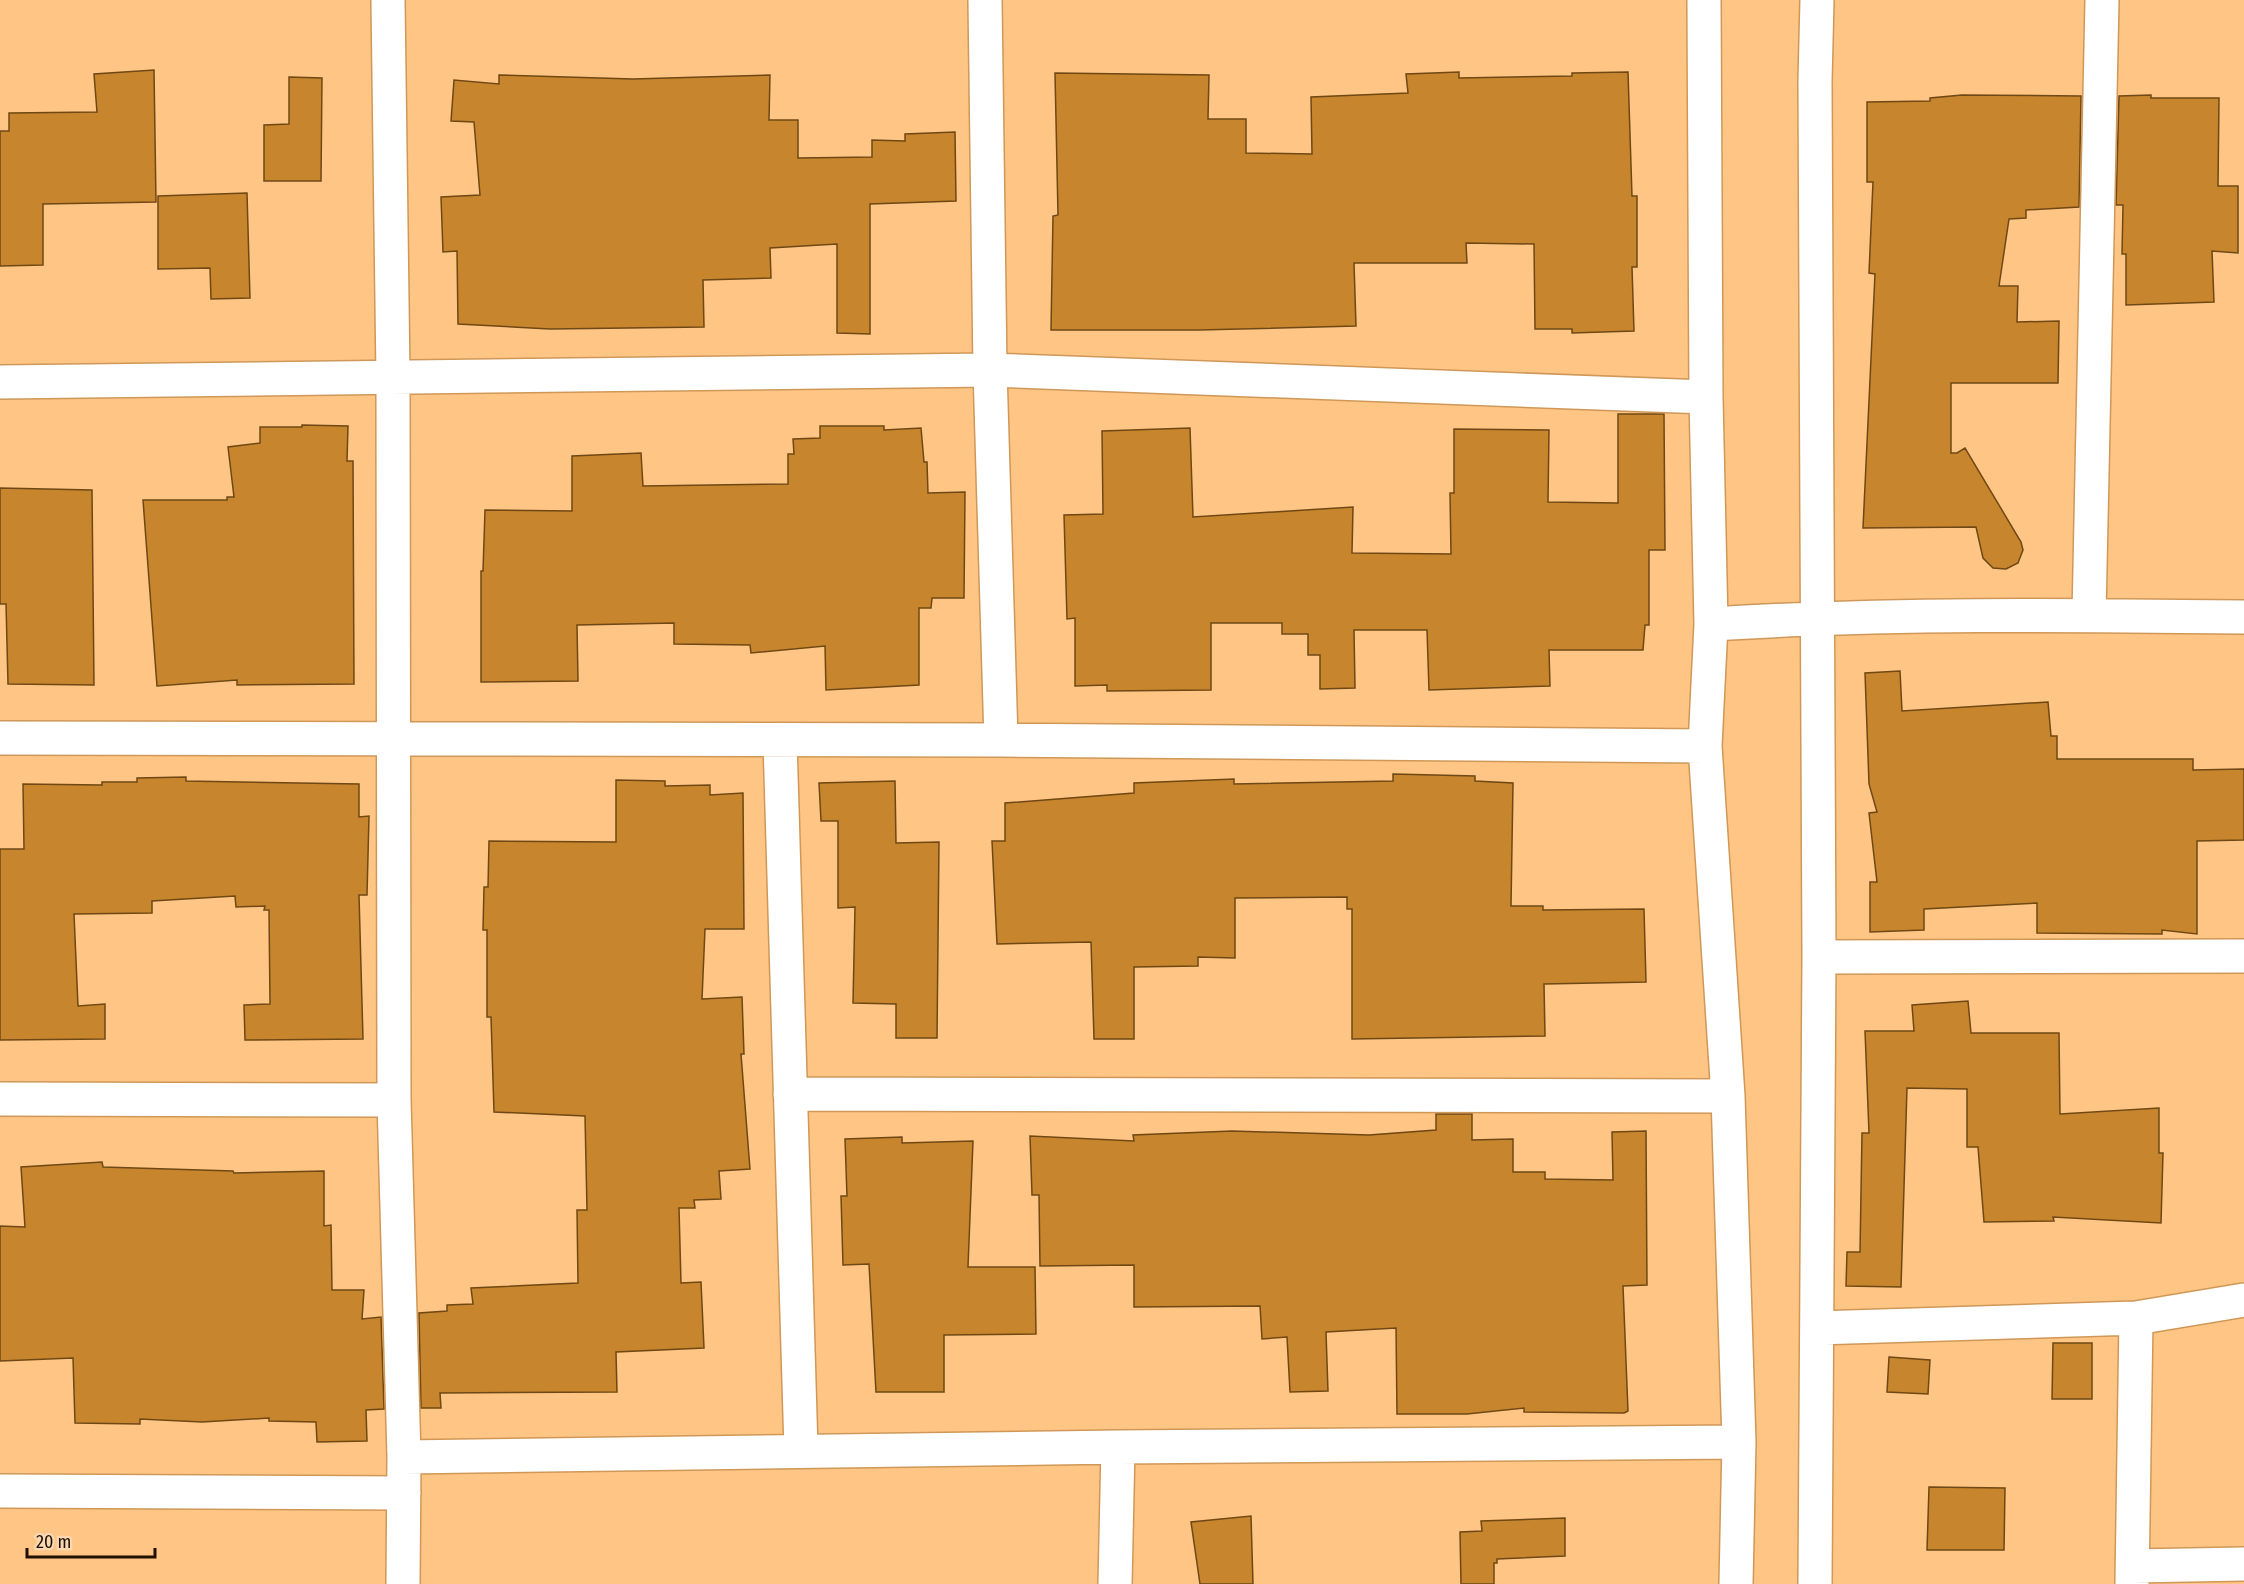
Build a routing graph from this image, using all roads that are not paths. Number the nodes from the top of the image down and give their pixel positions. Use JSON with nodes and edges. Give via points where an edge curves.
{"nodes":[{"id":1,"x":388,"y":0,"type":"edge"},
{"id":2,"x":985,"y":0,"type":"edge"},
{"id":3,"x":1704,"y":0,"type":"edge"},
{"id":4,"x":1817,"y":0,"type":"edge"},
{"id":5,"x":2102,"y":0,"type":"edge"},
{"id":6,"x":990,"y":370,"type":"junction"},
{"id":7,"x":393,"y":377,"type":"junction"},
{"id":8,"x":0,"y":382,"type":"edge"},
{"id":9,"x":1706,"y":397,"type":"junction"},
{"id":10,"x":2089,"y":615,"type":"junction"},
{"id":11,"x":2244,"y":617,"type":"edge"},
{"id":12,"x":1817,"y":618,"type":"junction"},
{"id":13,"x":1711,"y":624,"type":"junction"},
{"id":14,"x":0,"y":738,"type":"edge"},
{"id":15,"x":394,"y":739,"type":"junction"},
{"id":16,"x":1001,"y":740,"type":"junction"},
{"id":17,"x":780,"y":741,"type":"junction"},
{"id":18,"x":1705,"y":746,"type":"junction"},
{"id":19,"x":2244,"y":956,"type":"edge"},
{"id":20,"x":1819,"y":957,"type":"junction"},
{"id":21,"x":790,"y":1094,"type":"junction"},
{"id":22,"x":1728,"y":1096,"type":"junction"},
{"id":23,"x":0,"y":1099,"type":"edge"},
{"id":24,"x":394,"y":1100,"type":"junction"},
{"id":25,"x":2244,"y":1300,"type":"edge"},
{"id":26,"x":2136,"y":1318,"type":"junction"},
{"id":27,"x":1816,"y":1328,"type":"junction"},
{"id":28,"x":1739,"y":1442,"type":"junction"},
{"id":29,"x":1118,"y":1447,"type":"junction"},
{"id":30,"x":801,"y":1450,"type":"junction"},
{"id":31,"x":404,"y":1457,"type":"junction"},
{"id":32,"x":0,"y":1491,"type":"edge"},
{"id":33,"x":404,"y":1493,"type":"junction"},
{"id":34,"x":2244,"y":1564,"type":"edge"},
{"id":35,"x":2133,"y":1575,"type":"edge"},
{"id":36,"x":403,"y":1584,"type":"edge"},
{"id":37,"x":1115,"y":1584,"type":"edge"},
{"id":38,"x":1736,"y":1584,"type":"edge"},
{"id":39,"x":1815,"y":1584,"type":"edge"}],
"edges":[{"from":1,"to":7,"type":"street"},
{"from":2,"to":6,"type":"street"},
{"from":3,"to":9,"type":"street"},
{"from":4,"to":12,"type":"street"},
{"from":5,"to":10,"type":"street"},
{"from":6,"to":7,"type":"street"},
{"from":6,"to":9,"type":"street"},
{"from":6,"to":16,"type":"street"},
{"from":7,"to":8,"type":"street"},
{"from":7,"to":15,"type":"street"},
{"from":9,"to":13,"type":"street"},
{"from":10,"to":11,"type":"street"},
{"from":10,"to":12,"type":"street"},
{"from":12,"to":13,"type":"street"},
{"from":12,"to":20,"type":"street"},
{"from":13,"to":18,"type":"street"},
{"from":14,"to":15,"type":"street"},
{"from":15,"to":17,"type":"street"},
{"from":15,"to":24,"type":"street"},
{"from":16,"to":17,"type":"street"},
{"from":16,"to":18,"type":"street"},
{"from":17,"to":21,"type":"street"},
{"from":18,"to":22,"type":"street"},
{"from":19,"to":20,"type":"street"},
{"from":20,"to":27,"type":"street"},
{"from":21,"to":22,"type":"street"},
{"from":21,"to":30,"type":"street"},
{"from":22,"to":28,"type":"street"},
{"from":23,"to":24,"type":"street"},
{"from":24,"to":31,"type":"street"},
{"from":25,"to":26,"type":"street"},
{"from":26,"to":27,"type":"street"},
{"from":26,"to":35,"type":"street"},
{"from":27,"to":39,"type":"street"},
{"from":28,"to":29,"type":"street"},
{"from":28,"to":38,"type":"street"},
{"from":29,"to":30,"type":"street"},
{"from":29,"to":37,"type":"street"},
{"from":30,"to":31,"type":"street"},
{"from":31,"to":33,"type":"street"},
{"from":32,"to":33,"type":"street"},
{"from":33,"to":36,"type":"street"},
{"from":34,"to":35,"type":"street"}]}
